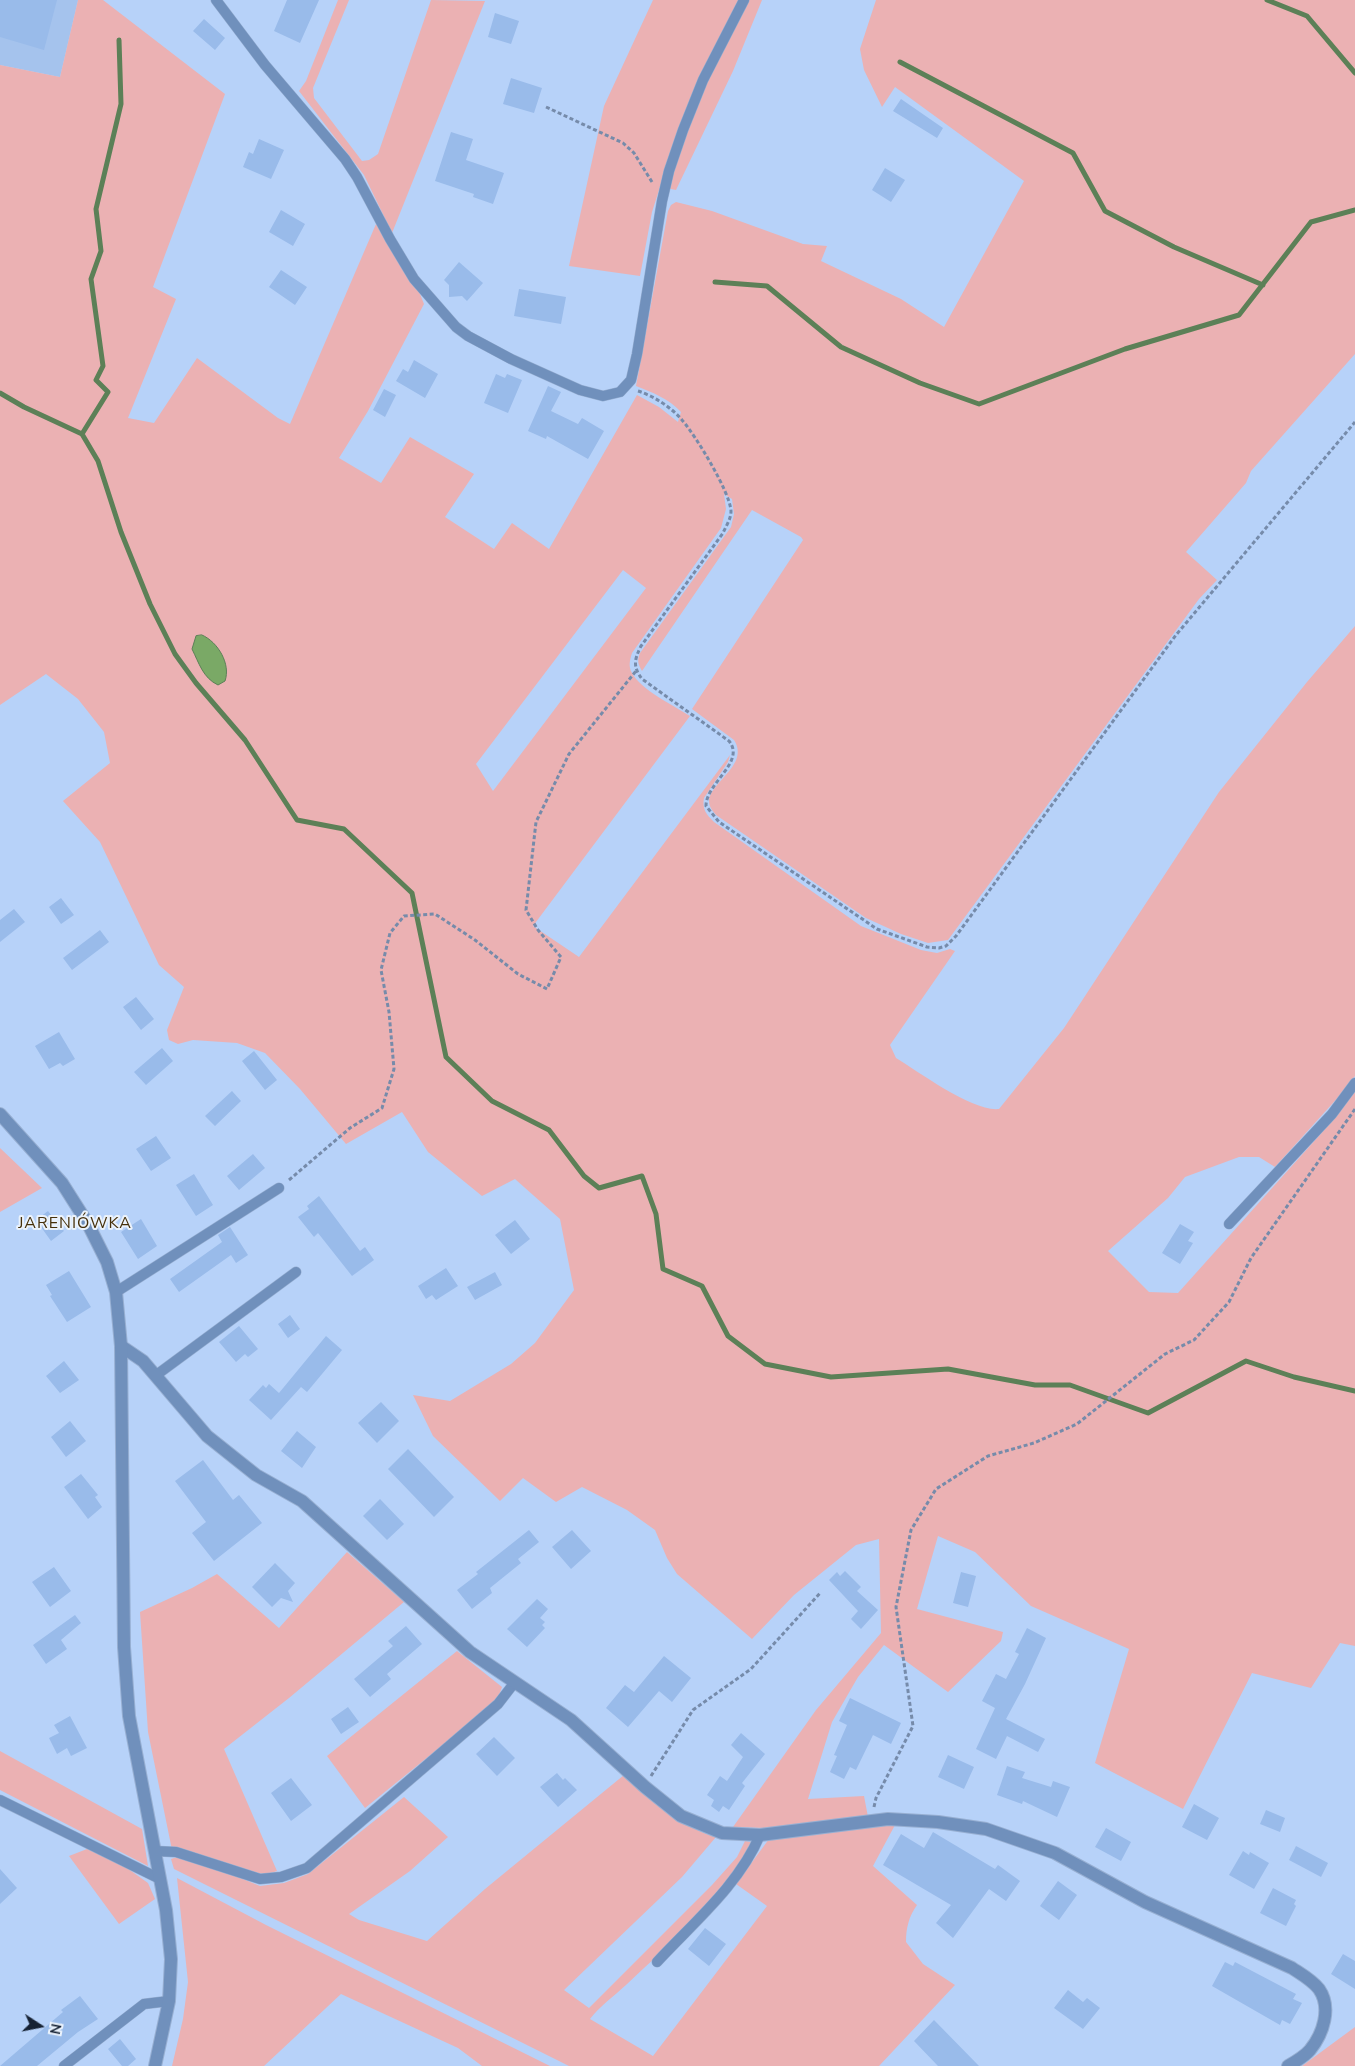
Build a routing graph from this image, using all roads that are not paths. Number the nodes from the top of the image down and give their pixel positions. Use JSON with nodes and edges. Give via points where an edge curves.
{"nodes":[{"id":1,"x":216,"y":0,"type":"edge"},
{"id":2,"x":744,"y":0,"type":"edge"},
{"id":3,"x":1355,"y":1083,"type":"edge"},
{"id":4,"x":0,"y":1114,"type":"edge"},
{"id":5,"x":279,"y":1188,"type":"road end"},
{"id":6,"x":1229,"y":1224,"type":"dead end"},
{"id":7,"x":296,"y":1272,"type":"dead end"},
{"id":8,"x":116,"y":1292,"type":"junction"},
{"id":9,"x":121,"y":1346,"type":"junction"},
{"id":10,"x":155,"y":1376,"type":"junction"},
{"id":11,"x":515,"y":1682,"type":"junction"},
{"id":12,"x":0,"y":1800,"type":"edge"},
{"id":13,"x":760,"y":1835,"type":"junction"},
{"id":14,"x":154,"y":1851,"type":"junction"},
{"id":15,"x":160,"y":1879,"type":"junction"},
{"id":16,"x":657,"y":1962,"type":"dead end"},
{"id":17,"x":169,"y":2001,"type":"junction"},
{"id":18,"x":64,"y":2066,"type":"edge"},
{"id":19,"x":155,"y":2066,"type":"edge"},
{"id":20,"x":1288,"y":2066,"type":"edge"}],
"edges":[{"from":1,"to":2,"type":"lane","via":[[345,159],[414,279],[456,327],[511,359],[580,390],[603,396],[620,392],[631,380],[662,197],[703,80]]},
{"from":3,"to":6,"type":"lane","via":[[1332,1114]]},
{"from":4,"to":8,"type":"street","via":[[62,1183],[107,1262]]},
{"from":5,"to":8,"type":"lane"},
{"from":7,"to":10,"type":"lane"},
{"from":8,"to":9,"type":"street"},
{"from":9,"to":10,"type":"street","via":[[143,1361]]},
{"from":9,"to":14,"type":"street","via":[[124,1647],[129,1716]]},
{"from":10,"to":11,"type":"street","via":[[207,1436],[256,1475],[302,1501],[470,1652]]},
{"from":11,"to":13,"type":"street","via":[[571,1720],[681,1816],[722,1833]]},
{"from":11,"to":14,"type":"lane","via":[[498,1704],[306,1868],[281,1878],[260,1879],[176,1852]]},
{"from":12,"to":15,"type":"lane"},
{"from":13,"to":16,"type":"lane","via":[[727,1888]]},
{"from":13,"to":20,"type":"street","via":[[888,1819],[986,1829],[1055,1852],[1146,1902],[1292,1968],[1318,1987],[1325,2009],[1323,2024],[1309,2051]]},
{"from":14,"to":15,"type":"street"},
{"from":15,"to":17,"type":"street","via":[[171,1959]]},
{"from":17,"to":18,"type":"lane","via":[[144,2004]]},
{"from":17,"to":19,"type":"street"}]}
